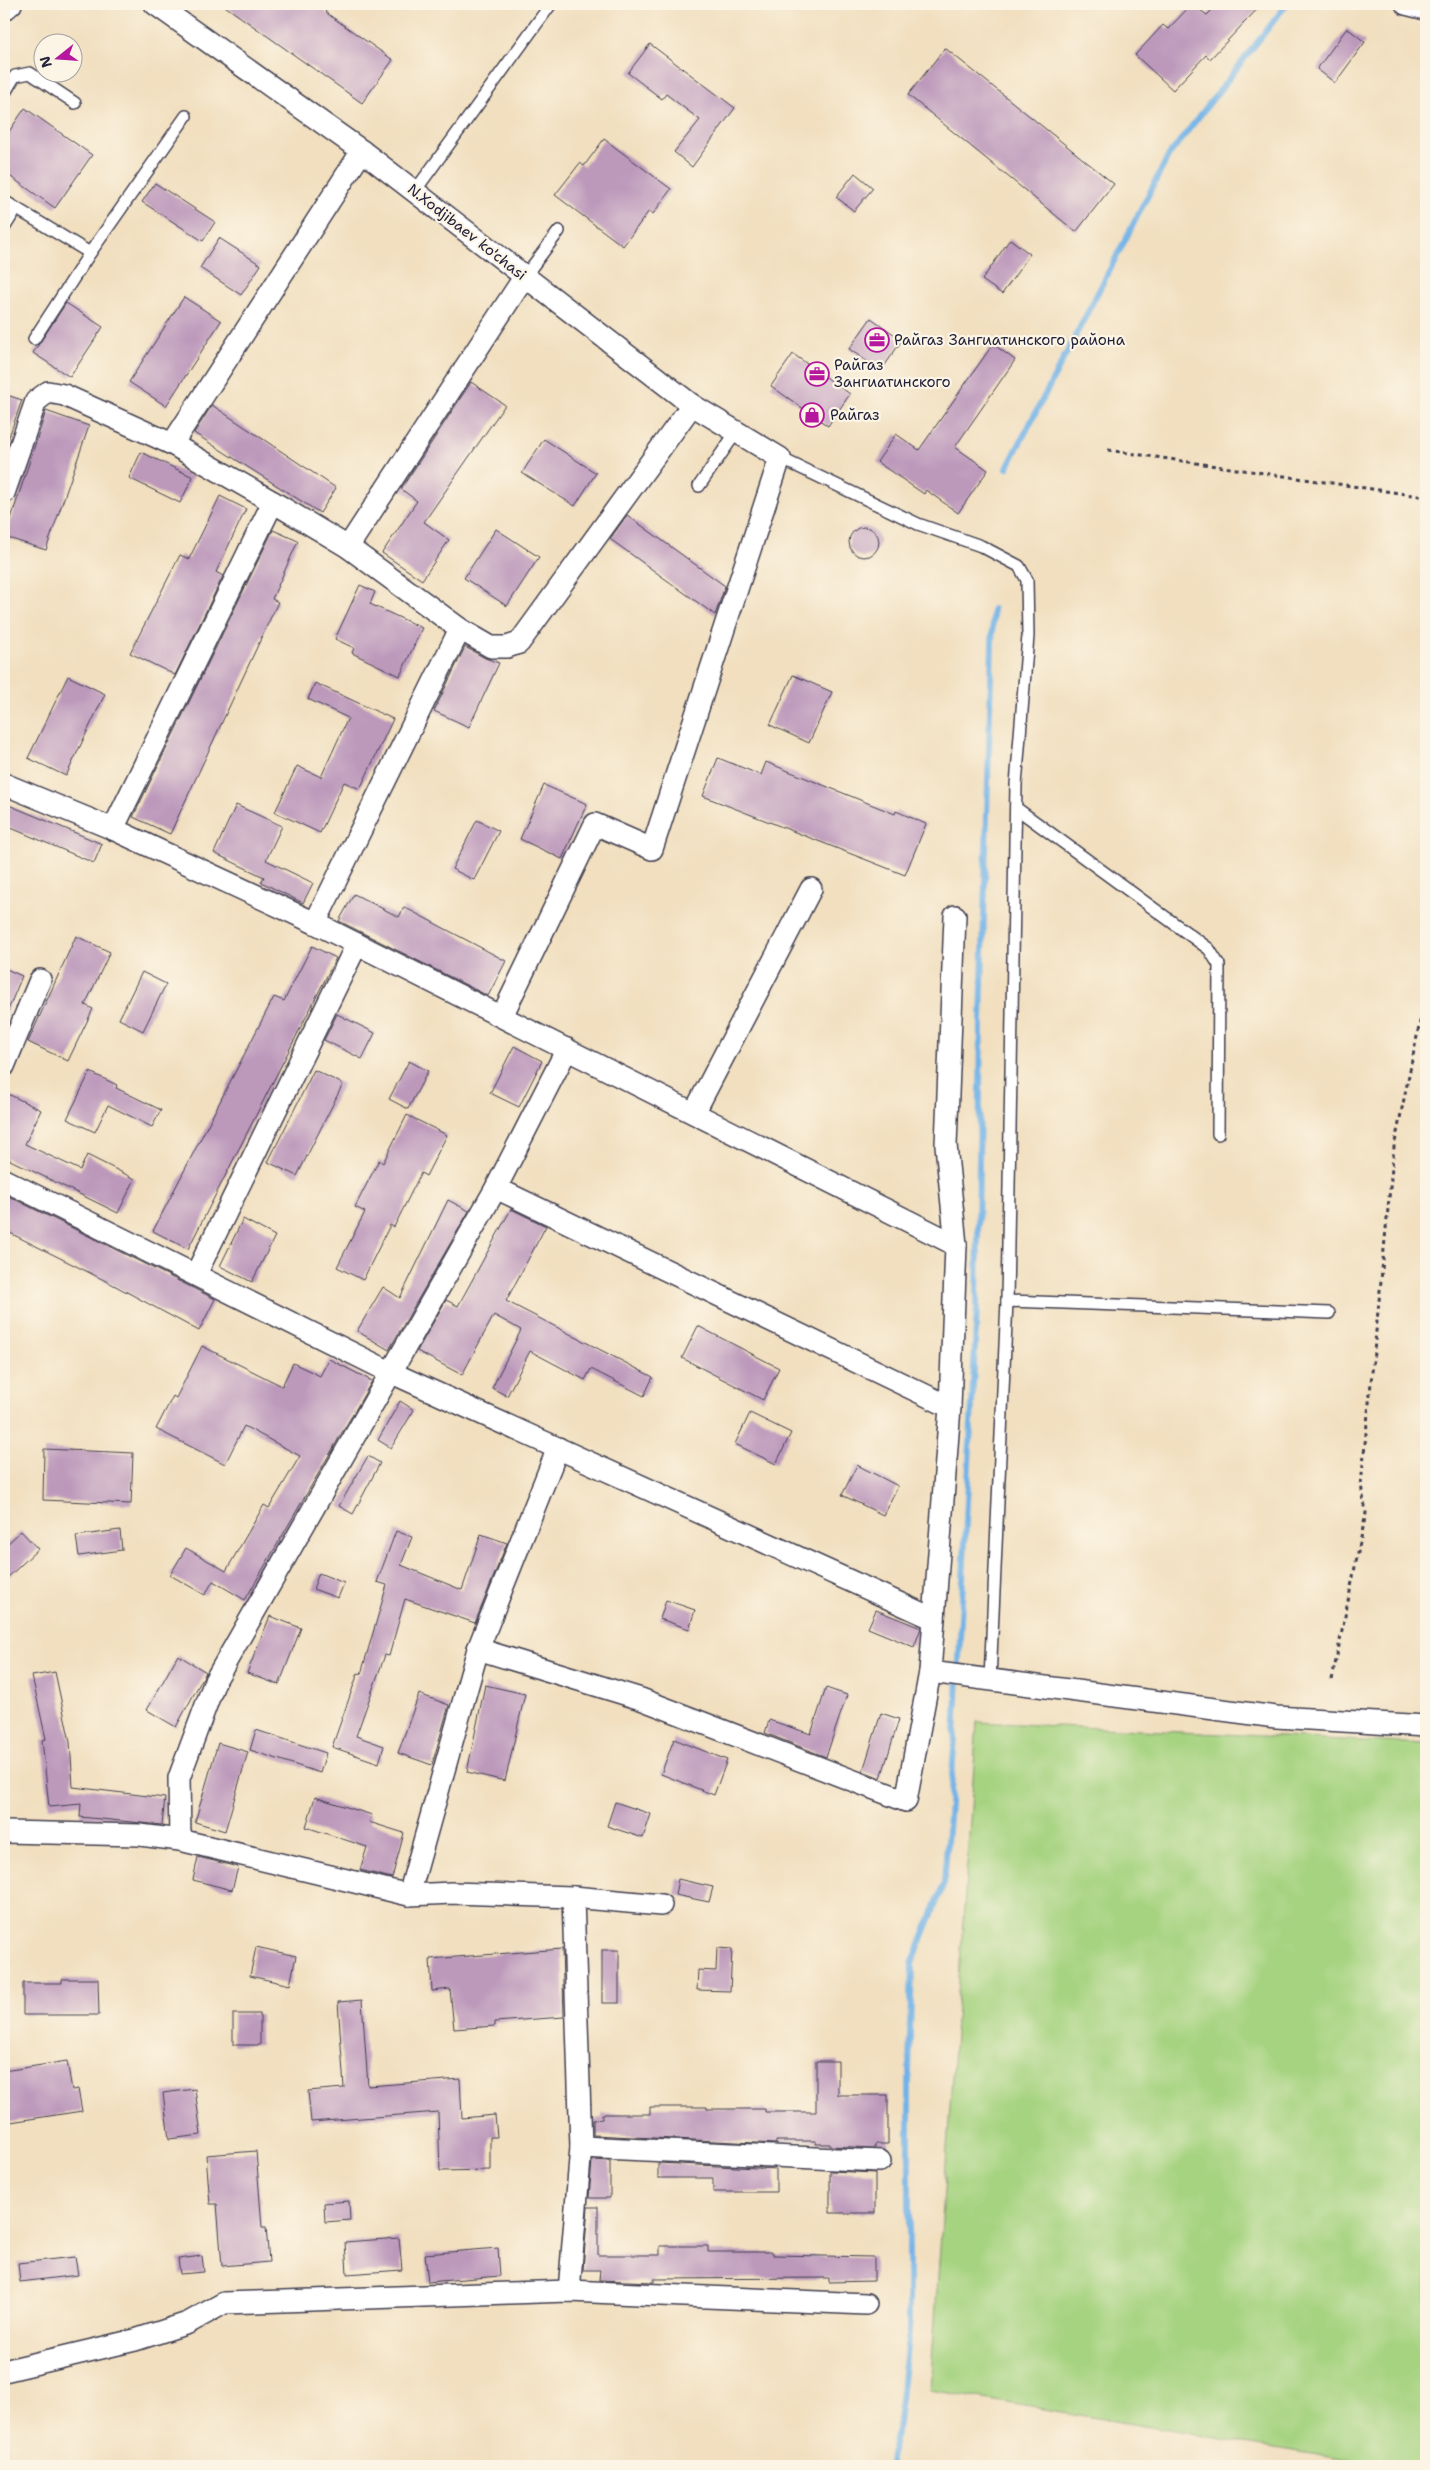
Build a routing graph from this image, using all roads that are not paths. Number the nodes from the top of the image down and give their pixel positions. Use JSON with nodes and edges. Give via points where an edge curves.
{"nodes":[{"id":1,"x":11,"y":4,"type":"edge"},
{"id":2,"x":155,"y":4,"type":"edge"},
{"id":3,"x":551,"y":4,"type":"edge"},
{"id":4,"x":1406,"y":4,"type":"edge"},
{"id":5,"x":1426,"y":9,"type":"edge"},
{"id":6,"x":4,"y":10,"type":"edge"},
{"id":7,"x":4,"y":94,"type":"edge"},
{"id":8,"x":75,"y":103,"type":"dead end"},
{"id":9,"x":186,"y":116,"type":"dead end"},
{"id":10,"x":362,"y":151,"type":"junction"},
{"id":11,"x":414,"y":191,"type":"junction"},
{"id":12,"x":4,"y":201,"type":"edge"},
{"id":13,"x":16,"y":209,"type":"junction"},
{"id":14,"x":4,"y":228,"type":"edge"},
{"id":15,"x":559,"y":231,"type":"dead end"},
{"id":16,"x":90,"y":253,"type":"junction"},
{"id":17,"x":525,"y":276,"type":"junction"},
{"id":18,"x":34,"y":339,"type":"dead end"},
{"id":19,"x":692,"y":404,"type":"junction"},
{"id":20,"x":737,"y":431,"type":"junction"},
{"id":21,"x":172,"y":444,"type":"junction"},
{"id":22,"x":780,"y":458,"type":"junction"},
{"id":23,"x":699,"y":486,"type":"dead end"},
{"id":24,"x":4,"y":493,"type":"edge"},
{"id":25,"x":273,"y":502,"type":"junction"},
{"id":26,"x":348,"y":547,"type":"junction"},
{"id":27,"x":460,"y":629,"type":"junction"},
{"id":28,"x":4,"y":784,"type":"edge"},
{"id":29,"x":1016,"y":808,"type":"junction"},
{"id":30,"x":113,"y":829,"type":"junction"},
{"id":31,"x":811,"y":889,"type":"dead end"},
{"id":32,"x":955,"y":916,"type":"dead end"},
{"id":33,"x":316,"y":923,"type":"junction"},
{"id":34,"x":357,"y":944,"type":"junction"},
{"id":35,"x":40,"y":980,"type":"dead end"},
{"id":36,"x":502,"y":1016,"type":"junction"},
{"id":37,"x":567,"y":1048,"type":"junction"},
{"id":38,"x":4,"y":1066,"type":"edge"},
{"id":39,"x":694,"y":1113,"type":"junction"},
{"id":40,"x":1218,"y":1134,"type":"dead end"},
{"id":41,"x":4,"y":1180,"type":"edge"},
{"id":42,"x":496,"y":1188,"type":"junction"},
{"id":43,"x":956,"y":1245,"type":"junction"},
{"id":44,"x":196,"y":1274,"type":"junction"},
{"id":45,"x":1007,"y":1301,"type":"junction"},
{"id":46,"x":1329,"y":1314,"type":"dead end"},
{"id":47,"x":390,"y":1372,"type":"junction"},
{"id":48,"x":950,"y":1406,"type":"junction"},
{"id":49,"x":558,"y":1448,"type":"junction"},
{"id":50,"x":934,"y":1619,"type":"junction"},
{"id":51,"x":478,"y":1649,"type":"junction"},
{"id":52,"x":949,"y":1674,"type":"junction"},
{"id":53,"x":990,"y":1680,"type":"junction"},
{"id":54,"x":1426,"y":1726,"type":"edge"},
{"id":55,"x":4,"y":1832,"type":"edge"},
{"id":56,"x":180,"y":1840,"type":"junction"},
{"id":57,"x":409,"y":1895,"type":"junction"},
{"id":58,"x":573,"y":1897,"type":"junction"},
{"id":59,"x":661,"y":1905,"type":"dead end"},
{"id":60,"x":581,"y":2147,"type":"junction"},
{"id":61,"x":880,"y":2161,"type":"dead end"},
{"id":62,"x":569,"y":2291,"type":"junction"},
{"id":63,"x":866,"y":2304,"type":"dead end"},
{"id":64,"x":4,"y":2371,"type":"edge"}],
"edges":[{"from":1,"to":6,"type":"street"},
{"from":2,"to":10,"type":"street","name":"N.Xodjibaev ko'chasi"},
{"from":3,"to":11,"type":"lane"},
{"from":4,"to":5,"type":"street"},
{"from":7,"to":8,"type":"lane","via":[[15,76],[30,74]]},
{"from":9,"to":16,"type":"lane"},
{"from":10,"to":11,"type":"street","name":"N.Xodjibaev ko'chasi"},
{"from":10,"to":21,"type":"street"},
{"from":11,"to":17,"type":"street","name":"N.Xodjibaev ko'chasi"},
{"from":12,"to":13,"type":"lane"},
{"from":13,"to":14,"type":"lane"},
{"from":13,"to":16,"type":"lane"},
{"from":15,"to":17,"type":"lane"},
{"from":16,"to":18,"type":"lane"},
{"from":17,"to":19,"type":"street","name":"N.Xodjibaev ko'chasi"},
{"from":17,"to":26,"type":"street"},
{"from":19,"to":20,"type":"street","name":"N.Xodjibaev ko'chasi"},
{"from":19,"to":27,"type":"street","via":[[519,643],[491,647]]},
{"from":20,"to":22,"type":"street","name":"N.Xodjibaev ko'chasi"},
{"from":20,"to":23,"type":"lane"},
{"from":21,"to":24,"type":"street","via":[[64,395],[48,392],[36,401]]},
{"from":21,"to":25,"type":"street"},
{"from":22,"to":29,"type":"lane","via":[[918,524],[981,546],[1020,566],[1026,580],[1028,636]]},
{"from":22,"to":36,"type":"street","via":[[652,849],[595,824]]},
{"from":25,"to":26,"type":"street"},
{"from":25,"to":30,"type":"street"},
{"from":26,"to":27,"type":"street"},
{"from":27,"to":33,"type":"street"},
{"from":28,"to":30,"type":"street"},
{"from":29,"to":40,"type":"lane","via":[[1209,949],[1216,958]]},
{"from":29,"to":45,"type":"lane"},
{"from":30,"to":33,"type":"street"},
{"from":31,"to":39,"type":"street"},
{"from":32,"to":43,"type":"street","via":[[946,1145]]},
{"from":33,"to":34,"type":"street"},
{"from":34,"to":36,"type":"street"},
{"from":34,"to":44,"type":"street"},
{"from":35,"to":38,"type":"street"},
{"from":36,"to":37,"type":"street"},
{"from":37,"to":39,"type":"street"},
{"from":37,"to":42,"type":"street"},
{"from":39,"to":43,"type":"street"},
{"from":41,"to":44,"type":"street"},
{"from":42,"to":47,"type":"street"},
{"from":42,"to":48,"type":"street"},
{"from":43,"to":48,"type":"street"},
{"from":44,"to":47,"type":"street"},
{"from":45,"to":46,"type":"lane"},
{"from":45,"to":53,"type":"lane"},
{"from":47,"to":49,"type":"street"},
{"from":47,"to":56,"type":"street","via":[[214,1681],[180,1778]]},
{"from":48,"to":50,"type":"street"},
{"from":49,"to":50,"type":"street"},
{"from":49,"to":51,"type":"street"},
{"from":50,"to":52,"type":"street"},
{"from":51,"to":52,"type":"street","via":[[640,1699],[906,1801]]},
{"from":51,"to":57,"type":"street"},
{"from":52,"to":53,"type":"street"},
{"from":53,"to":54,"type":"street","via":[[1276,1716]]},
{"from":55,"to":56,"type":"street","via":[[140,1835]]},
{"from":56,"to":57,"type":"street"},
{"from":57,"to":58,"type":"street","via":[[452,1893]]},
{"from":58,"to":59,"type":"street"},
{"from":58,"to":60,"type":"street"},
{"from":60,"to":61,"type":"street"},
{"from":60,"to":62,"type":"street"},
{"from":62,"to":63,"type":"street"},
{"from":62,"to":64,"type":"street","via":[[224,2303],[188,2323],[135,2340]]}]}
